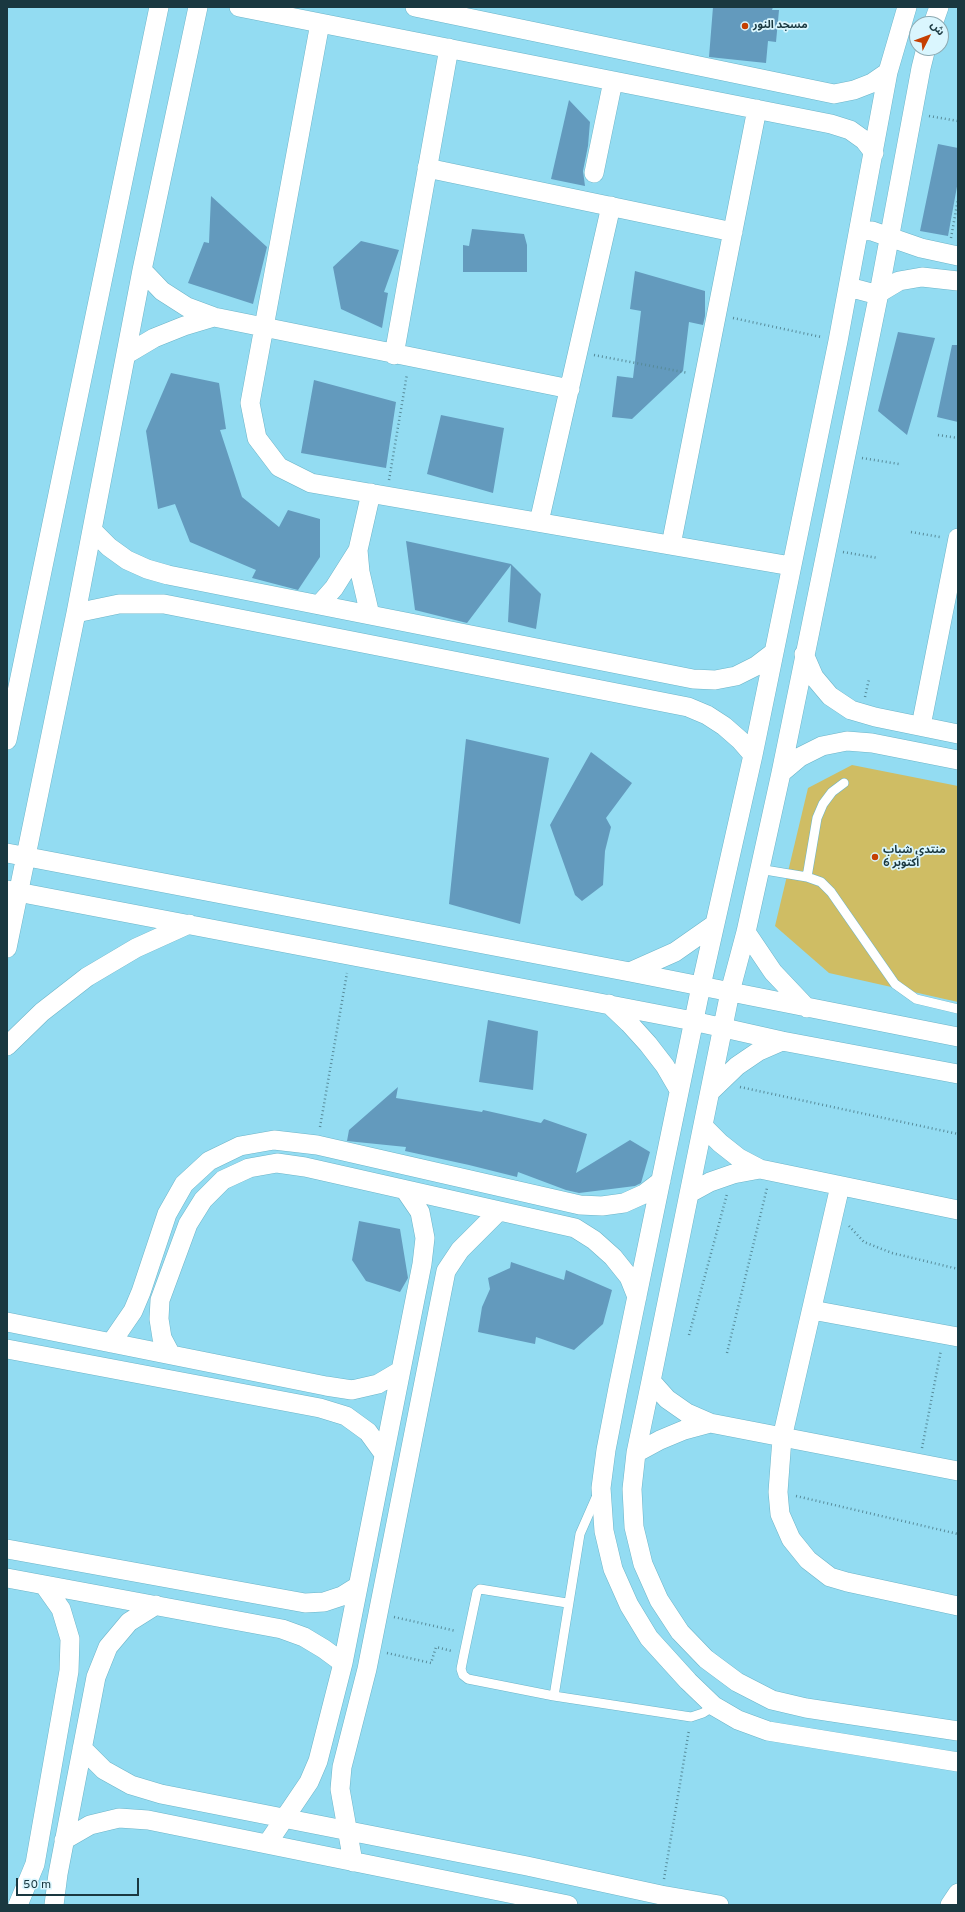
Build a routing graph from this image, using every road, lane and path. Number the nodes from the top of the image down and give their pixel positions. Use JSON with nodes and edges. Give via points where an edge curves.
{"nodes":[{"id":1,"x":159,"y":7,"type":"edge"},
{"id":2,"x":198,"y":7,"type":"edge"},
{"id":3,"x":239,"y":7,"type":"edge"},
{"id":4,"x":415,"y":7,"type":"edge"},
{"id":5,"x":907,"y":7,"type":"edge"},
{"id":6,"x":320,"y":23,"type":"junction"},
{"id":7,"x":448,"y":48,"type":"junction"},
{"id":8,"x":924,"y":56,"type":"edge"},
{"id":9,"x":888,"y":72,"type":"junction"},
{"id":10,"x":613,"y":81,"type":"junction"},
{"id":11,"x":834,"y":94,"type":"junction"},
{"id":12,"x":757,"y":109,"type":"junction"},
{"id":13,"x":912,"y":114,"type":"junction"},
{"id":14,"x":958,"y":120,"type":"edge"},
{"id":15,"x":831,"y":124,"type":"junction"},
{"id":16,"x":874,"y":153,"type":"junction"},
{"id":17,"x":427,"y":168,"type":"junction"},
{"id":18,"x":594,"y":172,"type":"dead end"},
{"id":19,"x":958,"y":199,"type":"edge"},
{"id":20,"x":611,"y":206,"type":"junction"},
{"id":21,"x":860,"y":230,"type":"junction"},
{"id":22,"x":733,"y":232,"type":"junction"},
{"id":23,"x":889,"y":236,"type":"junction"},
{"id":24,"x":953,"y":255,"type":"edge"},
{"id":25,"x":142,"y":270,"type":"junction"},
{"id":26,"x":958,"y":281,"type":"edge"},
{"id":27,"x":849,"y":285,"type":"junction"},
{"id":28,"x":879,"y":293,"type":"junction"},
{"id":29,"x":716,"y":314,"type":"junction"},
{"id":30,"x":214,"y":317,"type":"junction"},
{"id":31,"x":264,"y":328,"type":"junction"},
{"id":32,"x":838,"y":341,"type":"junction"},
{"id":33,"x":578,"y":352,"type":"junction"},
{"id":34,"x":127,"y":354,"type":"junction"},
{"id":35,"x":401,"y":356,"type":"junction"},
{"id":36,"x":704,"y":376,"type":"junction"},
{"id":37,"x":570,"y":389,"type":"junction"},
{"id":38,"x":938,"y":435,"type":"dead end"},
{"id":39,"x":958,"y":438,"type":"edge"},
{"id":40,"x":845,"y":456,"type":"junction"},
{"id":41,"x":899,"y":464,"type":"dead end"},
{"id":42,"x":379,"y":495,"type":"junction"},
{"id":43,"x":539,"y":522,"type":"junction"},
{"id":44,"x":92,"y":530,"type":"junction"},
{"id":45,"x":911,"y":532,"type":"dead end"},
{"id":46,"x":958,"y":539,"type":"edge"},
{"id":47,"x":671,"y":545,"type":"junction"},
{"id":48,"x":826,"y":549,"type":"junction"},
{"id":49,"x":358,"y":550,"type":"junction"},
{"id":50,"x":878,"y":558,"type":"dead end"},
{"id":51,"x":791,"y":566,"type":"junction"},
{"id":52,"x":168,"y":575,"type":"junction"},
{"id":53,"x":164,"y":604,"type":"junction"},
{"id":54,"x":319,"y":606,"type":"junction"},
{"id":55,"x":952,"y":606,"type":"edge"},
{"id":56,"x":76,"y":613,"type":"junction"},
{"id":57,"x":370,"y":615,"type":"junction"},
{"id":58,"x":773,"y":653,"type":"junction"},
{"id":59,"x":804,"y":654,"type":"junction"},
{"id":60,"x":693,"y":679,"type":"junction"},
{"id":61,"x":688,"y":707,"type":"junction"},
{"id":62,"x":921,"y":726,"type":"junction"},
{"id":63,"x":958,"y":734,"type":"edge"},
{"id":64,"x":7,"y":740,"type":"edge"},
{"id":65,"x":753,"y":755,"type":"junction"},
{"id":66,"x":958,"y":760,"type":"edge"},
{"id":67,"x":781,"y":772,"type":"junction"},
{"id":68,"x":844,"y":783,"type":"dead end"},
{"id":69,"x":7,"y":853,"type":"edge"},
{"id":70,"x":25,"y":857,"type":"junction"},
{"id":71,"x":760,"y":869,"type":"junction"},
{"id":72,"x":807,"y":877,"type":"junction"},
{"id":73,"x":13,"y":891,"type":"edge"},
{"id":74,"x":189,"y":924,"type":"junction"},
{"id":75,"x":715,"y":924,"type":"junction"},
{"id":76,"x":746,"y":932,"type":"junction"},
{"id":77,"x":7,"y":948,"type":"edge"},
{"id":78,"x":350,"y":954,"type":"junction"},
{"id":79,"x":630,"y":972,"type":"junction"},
{"id":80,"x":701,"y":986,"type":"junction"},
{"id":81,"x":730,"y":992,"type":"junction"},
{"id":82,"x":609,"y":1004,"type":"junction"},
{"id":83,"x":807,"y":1008,"type":"junction"},
{"id":84,"x":958,"y":1009,"type":"edge"},
{"id":85,"x":694,"y":1021,"type":"junction"},
{"id":86,"x":723,"y":1027,"type":"junction"},
{"id":87,"x":958,"y":1037,"type":"edge"},
{"id":88,"x":782,"y":1041,"type":"junction"},
{"id":89,"x":7,"y":1046,"type":"edge"},
{"id":90,"x":958,"y":1074,"type":"edge"},
{"id":91,"x":714,"y":1087,"type":"junction"},
{"id":92,"x":679,"y":1090,"type":"junction"},
{"id":93,"x":703,"y":1126,"type":"junction"},
{"id":94,"x":958,"y":1134,"type":"edge"},
{"id":95,"x":317,"y":1146,"type":"junction"},
{"id":96,"x":765,"y":1171,"type":"junction"},
{"id":97,"x":733,"y":1174,"type":"junction"},
{"id":98,"x":661,"y":1181,"type":"junction"},
{"id":99,"x":840,"y":1186,"type":"junction"},
{"id":100,"x":405,"y":1190,"type":"junction"},
{"id":101,"x":690,"y":1192,"type":"junction"},
{"id":102,"x":580,"y":1205,"type":"junction"},
{"id":103,"x":958,"y":1210,"type":"edge"},
{"id":104,"x":499,"y":1211,"type":"junction"},
{"id":105,"x":834,"y":1211,"type":"junction"},
{"id":106,"x":575,"y":1228,"type":"junction"},
{"id":107,"x":422,"y":1264,"type":"junction"},
{"id":108,"x":958,"y":1269,"type":"edge"},
{"id":109,"x":446,"y":1271,"type":"junction"},
{"id":110,"x":147,"y":1273,"type":"junction"},
{"id":111,"x":167,"y":1282,"type":"junction"},
{"id":112,"x":637,"y":1297,"type":"junction"},
{"id":113,"x":812,"y":1310,"type":"junction"},
{"id":114,"x":7,"y":1322,"type":"edge"},
{"id":115,"x":689,"y":1334,"type":"dead end"},
{"id":116,"x":951,"y":1336,"type":"edge"},
{"id":117,"x":111,"y":1343,"type":"junction"},
{"id":118,"x":7,"y":1349,"type":"edge"},
{"id":119,"x":727,"y":1353,"type":"dead end"},
{"id":120,"x":171,"y":1355,"type":"junction"},
{"id":121,"x":400,"y":1371,"type":"junction"},
{"id":122,"x":650,"y":1381,"type":"junction"},
{"id":123,"x":326,"y":1386,"type":"junction"},
{"id":124,"x":320,"y":1408,"type":"junction"},
{"id":125,"x":710,"y":1423,"type":"junction"},
{"id":126,"x":782,"y":1438,"type":"junction"},
{"id":127,"x":636,"y":1453,"type":"junction"},
{"id":128,"x":384,"y":1454,"type":"junction"},
{"id":129,"x":919,"y":1464,"type":"junction"},
{"id":130,"x":958,"y":1471,"type":"edge"},
{"id":131,"x":601,"y":1488,"type":"junction"},
{"id":132,"x":778,"y":1492,"type":"junction"},
{"id":133,"x":958,"y":1534,"type":"edge"},
{"id":134,"x":7,"y":1549,"type":"edge"},
{"id":135,"x":7,"y":1578,"type":"edge"},
{"id":136,"x":44,"y":1584,"type":"junction"},
{"id":137,"x":358,"y":1586,"type":"junction"},
{"id":138,"x":286,"y":1600,"type":"junction"},
{"id":139,"x":567,"y":1603,"type":"junction"},
{"id":140,"x":156,"y":1605,"type":"junction"},
{"id":141,"x":958,"y":1606,"type":"edge"},
{"id":142,"x":378,"y":1613,"type":"junction"},
{"id":143,"x":282,"y":1628,"type":"junction"},
{"id":144,"x":468,"y":1634,"type":"junction"},
{"id":145,"x":371,"y":1649,"type":"junction"},
{"id":146,"x":464,"y":1654,"type":"junction"},
{"id":147,"x":343,"y":1663,"type":"junction"},
{"id":148,"x":69,"y":1671,"type":"junction"},
{"id":149,"x":96,"y":1677,"type":"junction"},
{"id":150,"x":554,"y":1696,"type":"junction"},
{"id":151,"x":714,"y":1706,"type":"junction"},
{"id":152,"x":692,"y":1717,"type":"junction"},
{"id":153,"x":958,"y":1731,"type":"edge"},
{"id":154,"x":82,"y":1748,"type":"junction"},
{"id":155,"x":318,"y":1761,"type":"junction"},
{"id":156,"x":958,"y":1762,"type":"edge"},
{"id":157,"x":342,"y":1767,"type":"junction"},
{"id":158,"x":283,"y":1818,"type":"junction"},
{"id":159,"x":347,"y":1831,"type":"junction"},
{"id":160,"x":267,"y":1844,"type":"junction"},
{"id":161,"x":63,"y":1848,"type":"junction"},
{"id":162,"x":38,"y":1849,"type":"junction"},
{"id":163,"x":353,"y":1862,"type":"junction"},
{"id":164,"x":958,"y":1893,"type":"edge"},
{"id":165,"x":661,"y":1896,"type":"junction"},
{"id":166,"x":18,"y":1905,"type":"edge"},
{"id":167,"x":54,"y":1905,"type":"edge"},
{"id":168,"x":568,"y":1905,"type":"edge"},
{"id":169,"x":719,"y":1905,"type":"edge"},
{"id":170,"x":950,"y":1905,"type":"edge"}],
"edges":[{"from":1,"to":64,"type":"street"},
{"from":2,"to":25,"type":"street"},
{"from":3,"to":6,"type":"street"},
{"from":4,"to":11,"type":"street"},
{"from":5,"to":9,"type":"street"},
{"from":6,"to":7,"type":"street"},
{"from":6,"to":31,"type":"street"},
{"from":7,"to":10,"type":"street"},
{"from":7,"to":17,"type":"street"},
{"from":8,"to":13,"type":"street"},
{"from":9,"to":11,"type":"street","via":[[872,83]]},
{"from":9,"to":16,"type":"street"},
{"from":10,"to":12,"type":"street"},
{"from":10,"to":18,"type":"street"},
{"from":11,"to":15,"type":"street"},
{"from":12,"to":15,"type":"street"},
{"from":12,"to":22,"type":"street"},
{"from":13,"to":14,"type":"path"},
{"from":13,"to":23,"type":"street"},
{"from":15,"to":16,"type":"street","via":[[855,133]]},
{"from":16,"to":21,"type":"street"},
{"from":17,"to":20,"type":"street"},
{"from":17,"to":35,"type":"street"},
{"from":19,"to":24,"type":"path"},
{"from":20,"to":22,"type":"street"},
{"from":20,"to":33,"type":"street"},
{"from":21,"to":23,"type":"street"},
{"from":21,"to":27,"type":"street"},
{"from":22,"to":29,"type":"street"},
{"from":23,"to":24,"type":"street","via":[[921,248]]},
{"from":23,"to":28,"type":"street"},
{"from":25,"to":30,"type":"street","via":[[162,291],[187,307]]},
{"from":25,"to":34,"type":"street"},
{"from":26,"to":28,"type":"street","via":[[922,276],[899,281]]},
{"from":27,"to":28,"type":"street","via":[[863,292]]},
{"from":27,"to":32,"type":"street"},
{"from":28,"to":40,"type":"street"},
{"from":29,"to":32,"type":"path"},
{"from":29,"to":36,"type":"street"},
{"from":30,"to":31,"type":"street"},
{"from":30,"to":34,"type":"street","via":[[154,338]]},
{"from":31,"to":35,"type":"street"},
{"from":31,"to":42,"type":"street","via":[[250,403],[257,438],[279,467],[312,483]]},
{"from":32,"to":51,"type":"street"},
{"from":33,"to":36,"type":"path"},
{"from":33,"to":37,"type":"street"},
{"from":34,"to":44,"type":"street"},
{"from":35,"to":37,"type":"street"},
{"from":35,"to":42,"type":"path"},
{"from":36,"to":47,"type":"street"},
{"from":37,"to":43,"type":"street"},
{"from":38,"to":39,"type":"path"},
{"from":40,"to":41,"type":"path"},
{"from":40,"to":48,"type":"street"},
{"from":42,"to":43,"type":"street"},
{"from":42,"to":49,"type":"street"},
{"from":43,"to":47,"type":"street"},
{"from":44,"to":52,"type":"street","via":[[127,560]]},
{"from":44,"to":56,"type":"street"},
{"from":45,"to":46,"type":"path"},
{"from":46,"to":55,"type":"street"},
{"from":47,"to":51,"type":"street"},
{"from":48,"to":50,"type":"path"},
{"from":48,"to":59,"type":"street"},
{"from":49,"to":54,"type":"street"},
{"from":49,"to":57,"type":"street"},
{"from":51,"to":58,"type":"street"},
{"from":52,"to":53,"type":"street"},
{"from":52,"to":54,"type":"street"},
{"from":53,"to":56,"type":"street","via":[[120,604]]},
{"from":53,"to":61,"type":"street"},
{"from":54,"to":57,"type":"street"},
{"from":55,"to":62,"type":"street"},
{"from":56,"to":70,"type":"street"},
{"from":57,"to":60,"type":"street"},
{"from":58,"to":60,"type":"street","via":[[756,666],[736,676],[715,680]]},
{"from":58,"to":65,"type":"street"},
{"from":59,"to":62,"type":"street","via":[[814,677],[830,696],[851,710]]},
{"from":59,"to":67,"type":"street"},
{"from":60,"to":61,"type":"street"},
{"from":61,"to":65,"type":"street","via":[[724,726]]},
{"from":62,"to":63,"type":"street"},
{"from":65,"to":75,"type":"street"},
{"from":66,"to":67,"type":"street","via":[[872,743],[847,741],[822,746],[805,754]]},
{"from":67,"to":71,"type":"street"},
{"from":68,"to":72,"type":"lane","via":[[832,792],[817,818]]},
{"from":69,"to":70,"type":"street"},
{"from":70,"to":73,"type":"street"},
{"from":70,"to":79,"type":"street"},
{"from":71,"to":72,"type":"lane"},
{"from":71,"to":76,"type":"street"},
{"from":72,"to":84,"type":"lane","via":[[826,886],[895,984],[916,999]]},
{"from":73,"to":74,"type":"street"},
{"from":73,"to":77,"type":"street"},
{"from":74,"to":78,"type":"street"},
{"from":74,"to":89,"type":"street","via":[[136,948],[87,978],[42,1012]]},
{"from":75,"to":79,"type":"street","via":[[675,952]]},
{"from":75,"to":80,"type":"street"},
{"from":76,"to":81,"type":"street"},
{"from":76,"to":83,"type":"street","via":[[773,972]]},
{"from":78,"to":82,"type":"street"},
{"from":78,"to":95,"type":"path"},
{"from":79,"to":80,"type":"street"},
{"from":80,"to":81,"type":"street"},
{"from":80,"to":85,"type":"street"},
{"from":81,"to":83,"type":"street"},
{"from":81,"to":86,"type":"street"},
{"from":82,"to":85,"type":"street"},
{"from":82,"to":92,"type":"street","via":[[648,1044]]},
{"from":83,"to":87,"type":"street"},
{"from":85,"to":86,"type":"street"},
{"from":85,"to":92,"type":"street"},
{"from":86,"to":88,"type":"street"},
{"from":86,"to":91,"type":"street"},
{"from":88,"to":90,"type":"street"},
{"from":88,"to":91,"type":"street","via":[[748,1058]]},
{"from":91,"to":93,"type":"street"},
{"from":91,"to":94,"type":"path"},
{"from":92,"to":98,"type":"street"},
{"from":93,"to":96,"type":"street","via":[[739,1158]]},
{"from":93,"to":101,"type":"street"},
{"from":95,"to":102,"type":"street"},
{"from":95,"to":110,"type":"street","via":[[274,1140],[240,1146],[209,1161],[184,1184],[167,1214]]},
{"from":96,"to":97,"type":"street"},
{"from":96,"to":99,"type":"street"},
{"from":96,"to":119,"type":"path"},
{"from":97,"to":101,"type":"street"},
{"from":97,"to":115,"type":"path"},
{"from":98,"to":102,"type":"street","via":[[644,1194],[624,1203]]},
{"from":98,"to":112,"type":"street"},
{"from":99,"to":103,"type":"street"},
{"from":99,"to":105,"type":"street"},
{"from":100,"to":104,"type":"street"},
{"from":100,"to":107,"type":"street","via":[[420,1212],[425,1238]]},
{"from":100,"to":111,"type":"street","via":[[305,1167],[276,1163],[249,1168],[223,1180],[202,1200],[188,1224]]},
{"from":101,"to":122,"type":"street"},
{"from":102,"to":106,"type":"street","via":[[586,1211],[588,1219],[583,1226]]},
{"from":104,"to":106,"type":"street"},
{"from":104,"to":109,"type":"street","via":[[460,1250]]},
{"from":105,"to":108,"type":"path","via":[[864,1242],[892,1253]]},
{"from":105,"to":113,"type":"street"},
{"from":106,"to":112,"type":"street","via":[[613,1256],[629,1277]]},
{"from":107,"to":109,"type":"street","via":[[428,1258],[437,1257],[444,1263]]},
{"from":107,"to":121,"type":"street"},
{"from":109,"to":142,"type":"street"},
{"from":110,"to":111,"type":"street","via":[[146,1280],[156,1289],[163,1287]]},
{"from":110,"to":117,"type":"street","via":[[133,1310]]},
{"from":111,"to":120,"type":"street","via":[[160,1300],[159,1319],[162,1338]]},
{"from":112,"to":131,"type":"street","via":[[606,1450]]},
{"from":113,"to":116,"type":"street"},
{"from":113,"to":126,"type":"street"},
{"from":114,"to":117,"type":"street"},
{"from":116,"to":129,"type":"path"},
{"from":117,"to":120,"type":"street"},
{"from":118,"to":124,"type":"street"},
{"from":120,"to":123,"type":"street"},
{"from":121,"to":123,"type":"street","via":[[378,1384],[352,1390]]},
{"from":121,"to":128,"type":"street"},
{"from":122,"to":125,"type":"street","via":[[667,1399],[687,1414]]},
{"from":122,"to":127,"type":"street"},
{"from":123,"to":124,"type":"street","via":[[332,1392],[333,1400],[328,1407]]},
{"from":124,"to":128,"type":"street","via":[[346,1416],[368,1432]]},
{"from":125,"to":126,"type":"street"},
{"from":125,"to":127,"type":"street","via":[[684,1430]]},
{"from":126,"to":129,"type":"street"},
{"from":126,"to":132,"type":"street"},
{"from":127,"to":153,"type":"street","via":[[632,1489],[634,1527],[643,1564],[659,1600],[680,1632],[706,1659],[737,1682],[772,1700]]},
{"from":128,"to":137,"type":"street"},
{"from":129,"to":130,"type":"street"},
{"from":131,"to":139,"type":"lane","via":[[580,1534]]},
{"from":131,"to":151,"type":"street","via":[[604,1531],[614,1569],[629,1605],[649,1638],[688,1682]]},
{"from":132,"to":133,"type":"path"},
{"from":132,"to":141,"type":"street","via":[[780,1514],[791,1539],[808,1560],[830,1577]]},
{"from":134,"to":138,"type":"street"},
{"from":135,"to":136,"type":"street"},
{"from":136,"to":140,"type":"street"},
{"from":136,"to":148,"type":"street","via":[[61,1609],[70,1639]]},
{"from":137,"to":138,"type":"street","via":[[342,1596],[324,1602]]},
{"from":137,"to":147,"type":"street"},
{"from":138,"to":143,"type":"street","via":[[293,1604],[295,1620],[290,1626]]},
{"from":139,"to":144,"type":"lane","via":[[480,1589],[477,1592]]},
{"from":139,"to":150,"type":"lane"},
{"from":140,"to":143,"type":"street"},
{"from":140,"to":149,"type":"street","via":[[129,1622],[108,1647]]},
{"from":142,"to":144,"type":"path"},
{"from":142,"to":145,"type":"street"},
{"from":143,"to":147,"type":"street","via":[[304,1637]]},
{"from":144,"to":146,"type":"lane"},
{"from":145,"to":146,"type":"path","via":[[430,1663],[436,1647]]},
{"from":145,"to":157,"type":"street"},
{"from":146,"to":150,"type":"lane","via":[[461,1668],[463,1675],[468,1679]]},
{"from":147,"to":155,"type":"street"},
{"from":148,"to":149,"type":"street","via":[[84,1666]]},
{"from":148,"to":162,"type":"street"},
{"from":149,"to":154,"type":"street"},
{"from":150,"to":152,"type":"lane"},
{"from":151,"to":152,"type":"lane"},
{"from":151,"to":156,"type":"street","via":[[738,1720],[768,1731]]},
{"from":152,"to":165,"type":"path"},
{"from":154,"to":158,"type":"street","via":[[104,1770],[131,1786]]},
{"from":154,"to":161,"type":"street"},
{"from":155,"to":157,"type":"street","via":[[321,1770],[328,1775],[337,1774]]},
{"from":155,"to":158,"type":"street","via":[[309,1782]]},
{"from":157,"to":159,"type":"street","via":[[340,1789]]},
{"from":158,"to":159,"type":"street"},
{"from":158,"to":160,"type":"street"},
{"from":159,"to":163,"type":"street"},
{"from":159,"to":165,"type":"street","via":[[527,1866]]},
{"from":160,"to":161,"type":"street","via":[[148,1820],[119,1818],[90,1825]]},
{"from":160,"to":163,"type":"street"},
{"from":161,"to":162,"type":"street","via":[[55,1861],[47,1862],[40,1857]]},
{"from":161,"to":167,"type":"street"},
{"from":162,"to":166,"type":"street","via":[[24,1895]]},
{"from":163,"to":168,"type":"street"},
{"from":164,"to":170,"type":"street"},
{"from":165,"to":169,"type":"street"}]}
